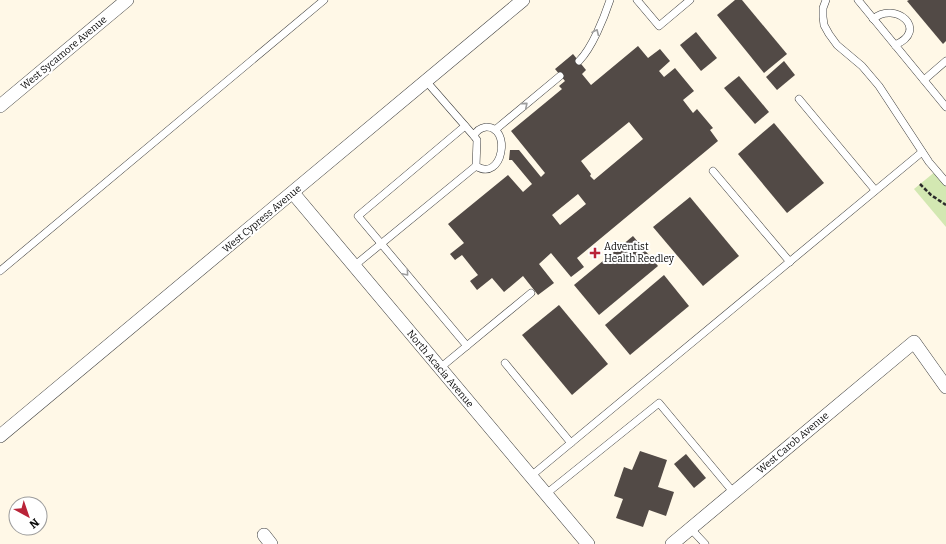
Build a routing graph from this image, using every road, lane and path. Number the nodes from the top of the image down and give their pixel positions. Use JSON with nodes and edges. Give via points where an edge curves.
{"nodes":[{"id":1,"x":127,"y":0,"type":"edge"},
{"id":2,"x":324,"y":0,"type":"edge"},
{"id":3,"x":523,"y":0,"type":"edge"},
{"id":4,"x":610,"y":0,"type":"edge"},
{"id":5,"x":638,"y":0,"type":"edge"},
{"id":6,"x":690,"y":0,"type":"edge"},
{"id":7,"x":826,"y":0,"type":"edge"},
{"id":8,"x":858,"y":0,"type":"edge"},
{"id":9,"x":873,"y":19,"type":"junction"},
{"id":10,"x":895,"y":45,"type":"junction"},
{"id":11,"x":579,"y":61,"type":"dead end"},
{"id":12,"x":946,"y":61,"type":"edge"},
{"id":13,"x":560,"y":76,"type":"dead end"},
{"id":14,"x":924,"y":80,"type":"junction"},
{"id":15,"x":426,"y":81,"type":"junction"},
{"id":16,"x":799,"y":99,"type":"dead end"},
{"id":17,"x":0,"y":106,"type":"edge"},
{"id":18,"x":946,"y":107,"type":"edge"},
{"id":19,"x":465,"y":126,"type":"junction"},
{"id":20,"x":495,"y":130,"type":"junction"},
{"id":21,"x":474,"y":136,"type":"junction"},
{"id":22,"x":922,"y":152,"type":"junction"},
{"id":23,"x":476,"y":166,"type":"junction"},
{"id":24,"x":713,"y":171,"type":"dead end"},
{"id":25,"x":946,"y":182,"type":"edge"},
{"id":26,"x":920,"y":184,"type":"dead end"},
{"id":27,"x":875,"y":190,"type":"junction"},
{"id":28,"x":293,"y":193,"type":"junction"},
{"id":29,"x":946,"y":205,"type":"edge"},
{"id":30,"x":381,"y":244,"type":"junction"},
{"id":31,"x":790,"y":262,"type":"junction"},
{"id":32,"x":354,"y":266,"type":"junction"},
{"id":33,"x":0,"y":271,"type":"edge"},
{"id":34,"x":531,"y":293,"type":"dead end"},
{"id":35,"x":467,"y":346,"type":"junction"},
{"id":36,"x":505,"y":363,"type":"dead end"},
{"id":37,"x":440,"y":368,"type":"junction"},
{"id":38,"x":946,"y":387,"type":"edge"},
{"id":39,"x":0,"y":436,"type":"edge"},
{"id":40,"x":572,"y":443,"type":"junction"},
{"id":41,"x":531,"y":476,"type":"junction"},
{"id":42,"x":734,"y":493,"type":"junction"},
{"id":43,"x":546,"y":494,"type":"junction"},
{"id":44,"x":691,"y":529,"type":"junction"},
{"id":45,"x":588,"y":544,"type":"edge"},
{"id":46,"x":672,"y":544,"type":"edge"},
{"id":47,"x":705,"y":544,"type":"edge"}],
"edges":[{"from":1,"to":17,"type":"street","name":"West Sycamore Avenue"},
{"from":2,"to":33,"type":"lane"},
{"from":3,"to":15,"type":"street","name":"West Cypress Avenue"},
{"from":11,"to":4,"type":"lane","one_way":true,"via":[[592,42]]},
{"from":5,"to":6,"type":"lane","via":[[659,26]]},
{"from":7,"to":22,"type":"lane","via":[[823,17],[829,34],[879,86]]},
{"from":8,"to":9,"type":"lane"},
{"from":9,"to":10,"type":"lane"},
{"from":9,"to":10,"type":"lane","via":[[885,8],[892,7],[904,12],[910,24],[910,31],[902,42]]},
{"from":10,"to":14,"type":"lane"},
{"from":12,"to":14,"type":"lane"},
{"from":20,"to":13,"type":"lane","one_way":true},
{"from":14,"to":18,"type":"lane"},
{"from":15,"to":19,"type":"lane"},
{"from":15,"to":28,"type":"street","name":"West Cypress Avenue"},
{"from":16,"to":27,"type":"lane"},
{"from":19,"to":21,"type":"lane"},
{"from":19,"to":30,"type":"lane","via":[[358,216]]},
{"from":20,"to":21,"type":"lane","via":[[483,128]]},
{"from":20,"to":23,"type":"lane","via":[[501,141],[498,162],[487,169]]},
{"from":21,"to":23,"type":"lane","via":[[477,140]]},
{"from":22,"to":25,"type":"lane"},
{"from":22,"to":27,"type":"lane"},
{"from":23,"to":30,"type":"lane"},
{"from":24,"to":31,"type":"lane"},
{"from":26,"to":29,"type":"path"},
{"from":27,"to":31,"type":"lane"},
{"from":28,"to":32,"type":"street","name":"North Acacia Avenue"},
{"from":28,"to":39,"type":"street","name":"West Cypress Avenue"},
{"from":30,"to":32,"type":"lane"},
{"from":30,"to":35,"type":"lane","one_way":true},
{"from":31,"to":40,"type":"lane"},
{"from":32,"to":37,"type":"street","name":"North Acacia Avenue"},
{"from":34,"to":35,"type":"lane"},
{"from":35,"to":37,"type":"lane"},
{"from":36,"to":40,"type":"lane"},
{"from":37,"to":41,"type":"street","name":"North Acacia Avenue"},
{"from":38,"to":42,"type":"street","name":"West Carob Avenue","via":[[914,342]]},
{"from":40,"to":41,"type":"lane"},
{"from":41,"to":43,"type":"street","name":"North Acacia Avenue"},
{"from":42,"to":43,"type":"lane","via":[[659,403]]},
{"from":42,"to":44,"type":"street","name":"West Carob Avenue"},
{"from":43,"to":45,"type":"street","name":"North Acacia Avenue"},
{"from":44,"to":46,"type":"street","name":"West Carob Avenue"},
{"from":44,"to":47,"type":"lane"}]}
